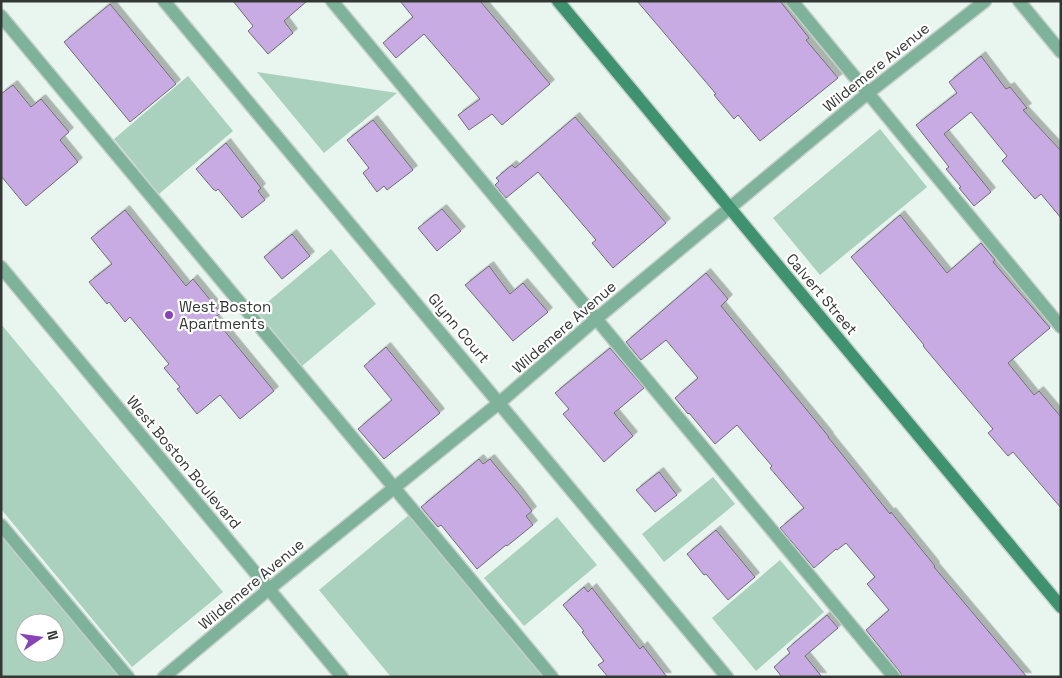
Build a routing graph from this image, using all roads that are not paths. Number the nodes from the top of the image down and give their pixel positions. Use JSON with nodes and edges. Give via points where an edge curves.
{"nodes":[{"id":1,"x":164,"y":1,"type":"edge"},
{"id":2,"x":332,"y":1,"type":"edge"},
{"id":3,"x":558,"y":1,"type":"edge"},
{"id":4,"x":792,"y":1,"type":"edge"},
{"id":5,"x":985,"y":1,"type":"edge"},
{"id":6,"x":1019,"y":1,"type":"edge"},
{"id":7,"x":1,"y":16,"type":"edge"},
{"id":8,"x":1061,"y":52,"type":"edge"},
{"id":9,"x":868,"y":93,"type":"junction"},
{"id":10,"x":730,"y":208,"type":"junction"},
{"id":11,"x":1,"y":267,"type":"edge"},
{"id":12,"x":596,"y":319,"type":"junction"},
{"id":13,"x":1061,"y":326,"type":"edge"},
{"id":14,"x":499,"y":403,"type":"junction"},
{"id":15,"x":395,"y":487,"type":"junction"},
{"id":16,"x":1,"y":525,"type":"edge"},
{"id":17,"x":269,"y":589,"type":"junction"},
{"id":18,"x":1061,"y":607,"type":"edge"},
{"id":19,"x":128,"y":677,"type":"edge"},
{"id":20,"x":164,"y":677,"type":"edge"},
{"id":21,"x":342,"y":677,"type":"edge"},
{"id":22,"x":552,"y":677,"type":"edge"},
{"id":23,"x":728,"y":677,"type":"edge"},
{"id":24,"x":894,"y":677,"type":"edge"}],
"edges":[{"from":1,"to":14,"type":"street","name":"Glynn Court"},
{"from":2,"to":12,"type":"street"},
{"from":3,"to":10,"type":"street","name":"Calvert Street"},
{"from":4,"to":9,"type":"street"},
{"from":5,"to":9,"type":"street","name":"Wildemere Avenue"},
{"from":6,"to":8,"type":"street"},
{"from":7,"to":15,"type":"street"},
{"from":9,"to":10,"type":"street","name":"Wildemere Avenue"},
{"from":9,"to":13,"type":"street"},
{"from":10,"to":12,"type":"street","name":"Wildemere Avenue"},
{"from":10,"to":18,"type":"street","name":"Calvert Street"},
{"from":11,"to":17,"type":"street","name":"West Boston Boulevard"},
{"from":12,"to":14,"type":"street","name":"Wildemere Avenue"},
{"from":12,"to":24,"type":"street"},
{"from":14,"to":15,"type":"street","name":"Wildemere Avenue"},
{"from":14,"to":23,"type":"street","name":"Glynn Court"},
{"from":15,"to":17,"type":"street","name":"Wildemere Avenue"},
{"from":15,"to":22,"type":"street"},
{"from":16,"to":19,"type":"street"},
{"from":17,"to":20,"type":"street","name":"Wildemere Avenue"},
{"from":17,"to":21,"type":"street","name":"West Boston Boulevard"}]}
